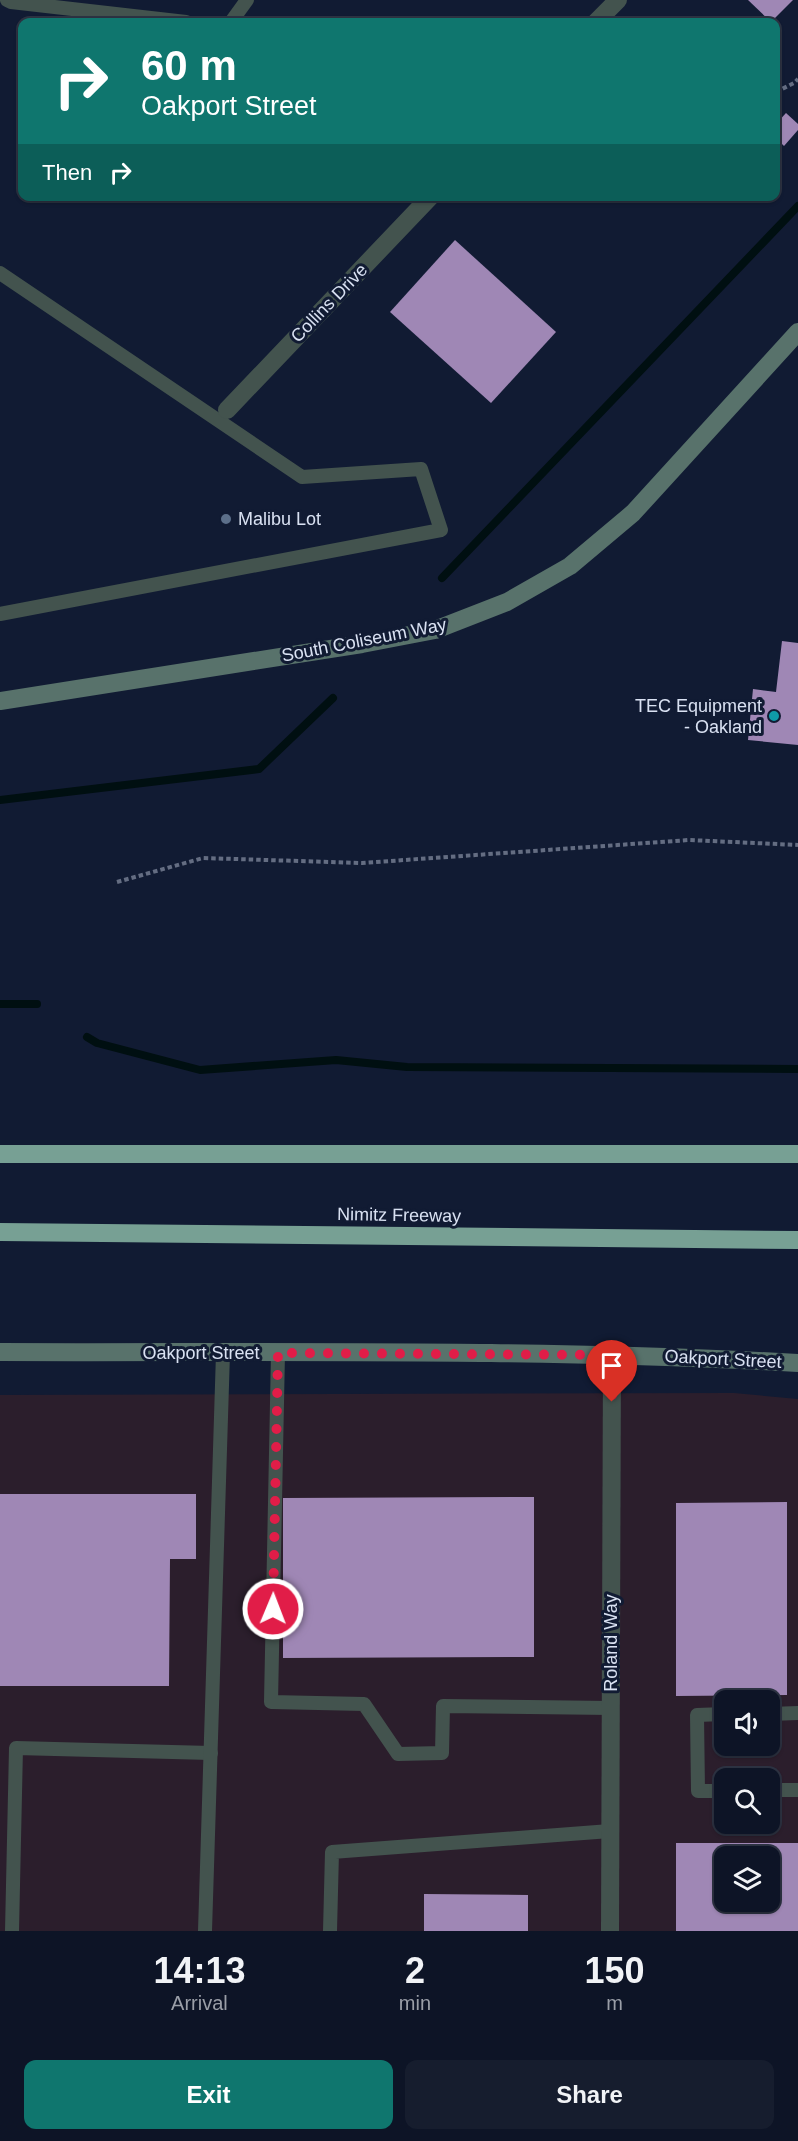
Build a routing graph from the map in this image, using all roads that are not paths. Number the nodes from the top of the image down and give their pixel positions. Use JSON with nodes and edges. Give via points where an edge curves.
{"nodes":[{"id":1,"x":7,"y":0,"type":"edge"},
{"id":2,"x":247,"y":0,"type":"edge"},
{"id":3,"x":618,"y":0,"type":"edge"},
{"id":4,"x":151,"y":18,"type":"edge"},
{"id":5,"x":234,"y":18,"type":"edge"},
{"id":6,"x":600,"y":18,"type":"edge"},
{"id":7,"x":426,"y":201,"type":"edge"},
{"id":8,"x":0,"y":273,"type":"edge"},
{"id":9,"x":798,"y":332,"type":"edge"},
{"id":10,"x":227,"y":410,"type":"dead end"},
{"id":11,"x":0,"y":614,"type":"edge"},
{"id":12,"x":0,"y":701,"type":"edge"},
{"id":13,"x":0,"y":1154,"type":"edge"},
{"id":14,"x":798,"y":1154,"type":"edge"},
{"id":15,"x":0,"y":1232,"type":"edge"},
{"id":16,"x":798,"y":1240,"type":"edge"},
{"id":17,"x":0,"y":1352,"type":"edge"},
{"id":18,"x":224,"y":1353,"type":"junction"},
{"id":19,"x":278,"y":1353,"type":"junction"},
{"id":20,"x":612,"y":1355,"type":"junction"},
{"id":21,"x":798,"y":1363,"type":"edge"},
{"id":22,"x":611,"y":1708,"type":"junction"},
{"id":23,"x":780,"y":1713,"type":"edge"},
{"id":24,"x":798,"y":1713,"type":"edge"},
{"id":25,"x":714,"y":1714,"type":"edge"},
{"id":26,"x":211,"y":1753,"type":"junction"},
{"id":27,"x":780,"y":1790,"type":"edge"},
{"id":28,"x":798,"y":1790,"type":"edge"},
{"id":29,"x":714,"y":1791,"type":"edge"},
{"id":30,"x":610,"y":1831,"type":"junction"},
{"id":31,"x":12,"y":1931,"type":"edge"},
{"id":32,"x":205,"y":1931,"type":"edge"},
{"id":33,"x":330,"y":1931,"type":"edge"},
{"id":34,"x":610,"y":1931,"type":"edge"}],
"edges":[{"from":1,"to":4,"type":"lane"},
{"from":2,"to":5,"type":"lane"},
{"from":3,"to":6,"type":"street"},
{"from":7,"to":10,"type":"street","name":"Collins Drive"},
{"from":8,"to":11,"type":"lane","via":[[302,477],[421,469],[441,530]]},
{"from":9,"to":12,"type":"street","name":"South Coliseum Way","via":[[633,513],[570,566],[507,602],[435,630]]},
{"from":13,"to":14,"type":"highway"},
{"from":15,"to":16,"type":"highway","name":"Nimitz Freeway"},
{"from":17,"to":18,"type":"street","name":"Oakport Street"},
{"from":18,"to":19,"type":"street","name":"Oakport Street"},
{"from":18,"to":26,"type":"lane"},
{"from":19,"to":20,"type":"street","name":"Oakport Street"},
{"from":19,"to":22,"type":"lane","via":[[271,1702],[364,1704],[398,1754],[442,1753],[443,1706]]},
{"from":20,"to":21,"type":"street","name":"Oakport Street"},
{"from":20,"to":22,"type":"street","name":"Roland Way"},
{"from":22,"to":30,"type":"street","name":"Roland Way"},
{"from":23,"to":24,"type":"lane"},
{"from":25,"to":29,"type":"lane","via":[[697,1715],[698,1791]]},
{"from":26,"to":31,"type":"lane","via":[[16,1748]]},
{"from":26,"to":32,"type":"lane"},
{"from":27,"to":28,"type":"lane"},
{"from":30,"to":33,"type":"lane","via":[[332,1852]]},
{"from":30,"to":34,"type":"street","name":"Roland Way"}]}
